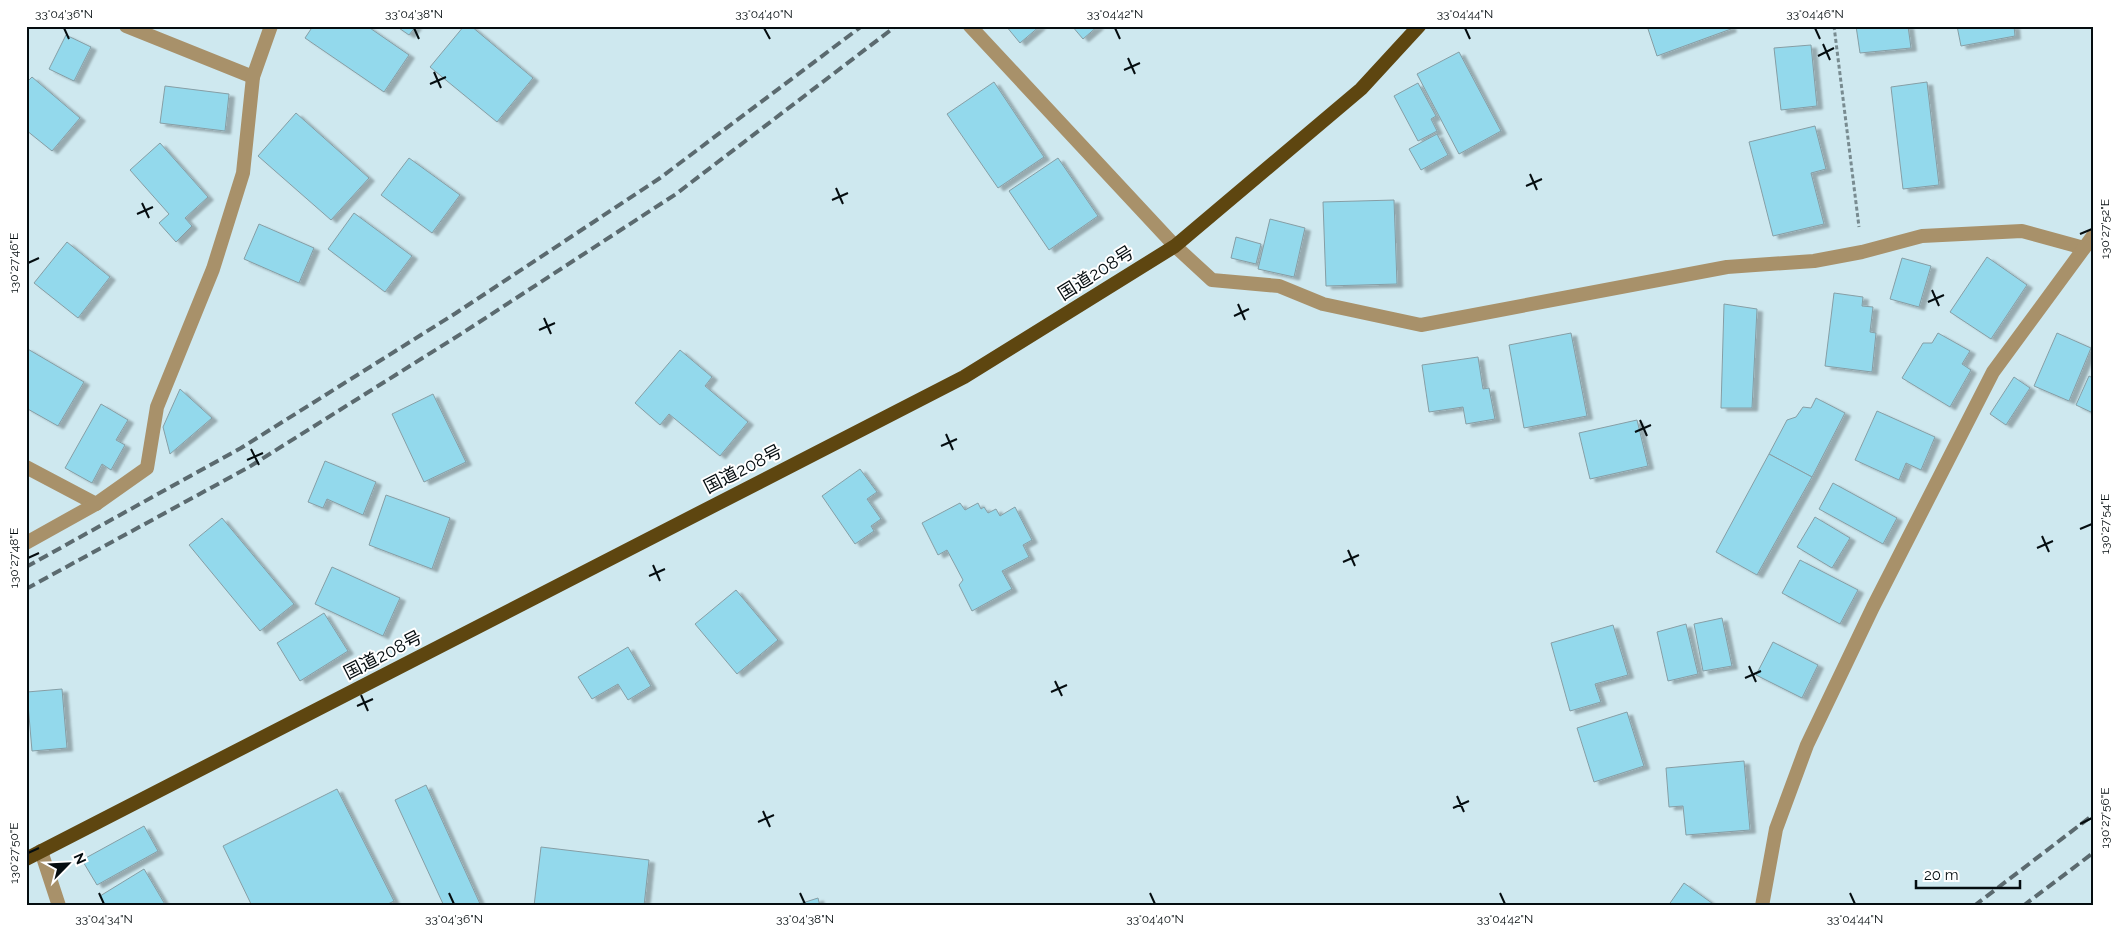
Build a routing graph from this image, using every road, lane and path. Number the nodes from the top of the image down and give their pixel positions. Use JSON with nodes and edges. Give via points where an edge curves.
{"nodes":[{"id":1,"x":126,"y":26,"type":"edge"},
{"id":2,"x":271,"y":26,"type":"edge"},
{"id":3,"x":970,"y":26,"type":"edge"},
{"id":4,"x":1419,"y":26,"type":"edge"},
{"id":5,"x":1834,"y":26,"type":"edge"},
{"id":6,"x":253,"y":77,"type":"junction"},
{"id":7,"x":2093,"y":236,"type":"edge"},
{"id":8,"x":1175,"y":246,"type":"junction"},
{"id":9,"x":2084,"y":248,"type":"junction"},
{"id":10,"x":1862,"y":252,"type":"junction"},
{"id":11,"x":26,"y":467,"type":"edge"},
{"id":12,"x":96,"y":504,"type":"junction"},
{"id":13,"x":26,"y":543,"type":"edge"},
{"id":14,"x":41,"y":851,"type":"junction"},
{"id":15,"x":26,"y":859,"type":"edge"},
{"id":16,"x":58,"y":906,"type":"edge"},
{"id":17,"x":1762,"y":906,"type":"edge"}],
"edges":[{"from":1,"to":6,"type":"street"},
{"from":2,"to":6,"type":"street"},
{"from":3,"to":8,"type":"street"},
{"from":4,"to":8,"type":"highway","name":"国道208号","via":[[1361,89]]},
{"from":5,"to":10,"type":"path"},
{"from":6,"to":12,"type":"street","via":[[243,173],[213,269],[157,407],[147,468]]},
{"from":7,"to":9,"type":"street"},
{"from":8,"to":10,"type":"street","via":[[1212,280],[1279,286],[1323,304],[1420,326],[1727,267],[1814,261]]},
{"from":8,"to":14,"type":"highway","name":"国道208号","via":[[964,377]]},
{"from":9,"to":10,"type":"street","via":[[2022,231],[1922,236]]},
{"from":9,"to":17,"type":"street","via":[[1994,372],[1872,607],[1807,745],[1779,819]]},
{"from":11,"to":12,"type":"street"},
{"from":12,"to":13,"type":"street"},
{"from":14,"to":15,"type":"highway","name":"国道208号"},
{"from":14,"to":16,"type":"street"}]}
